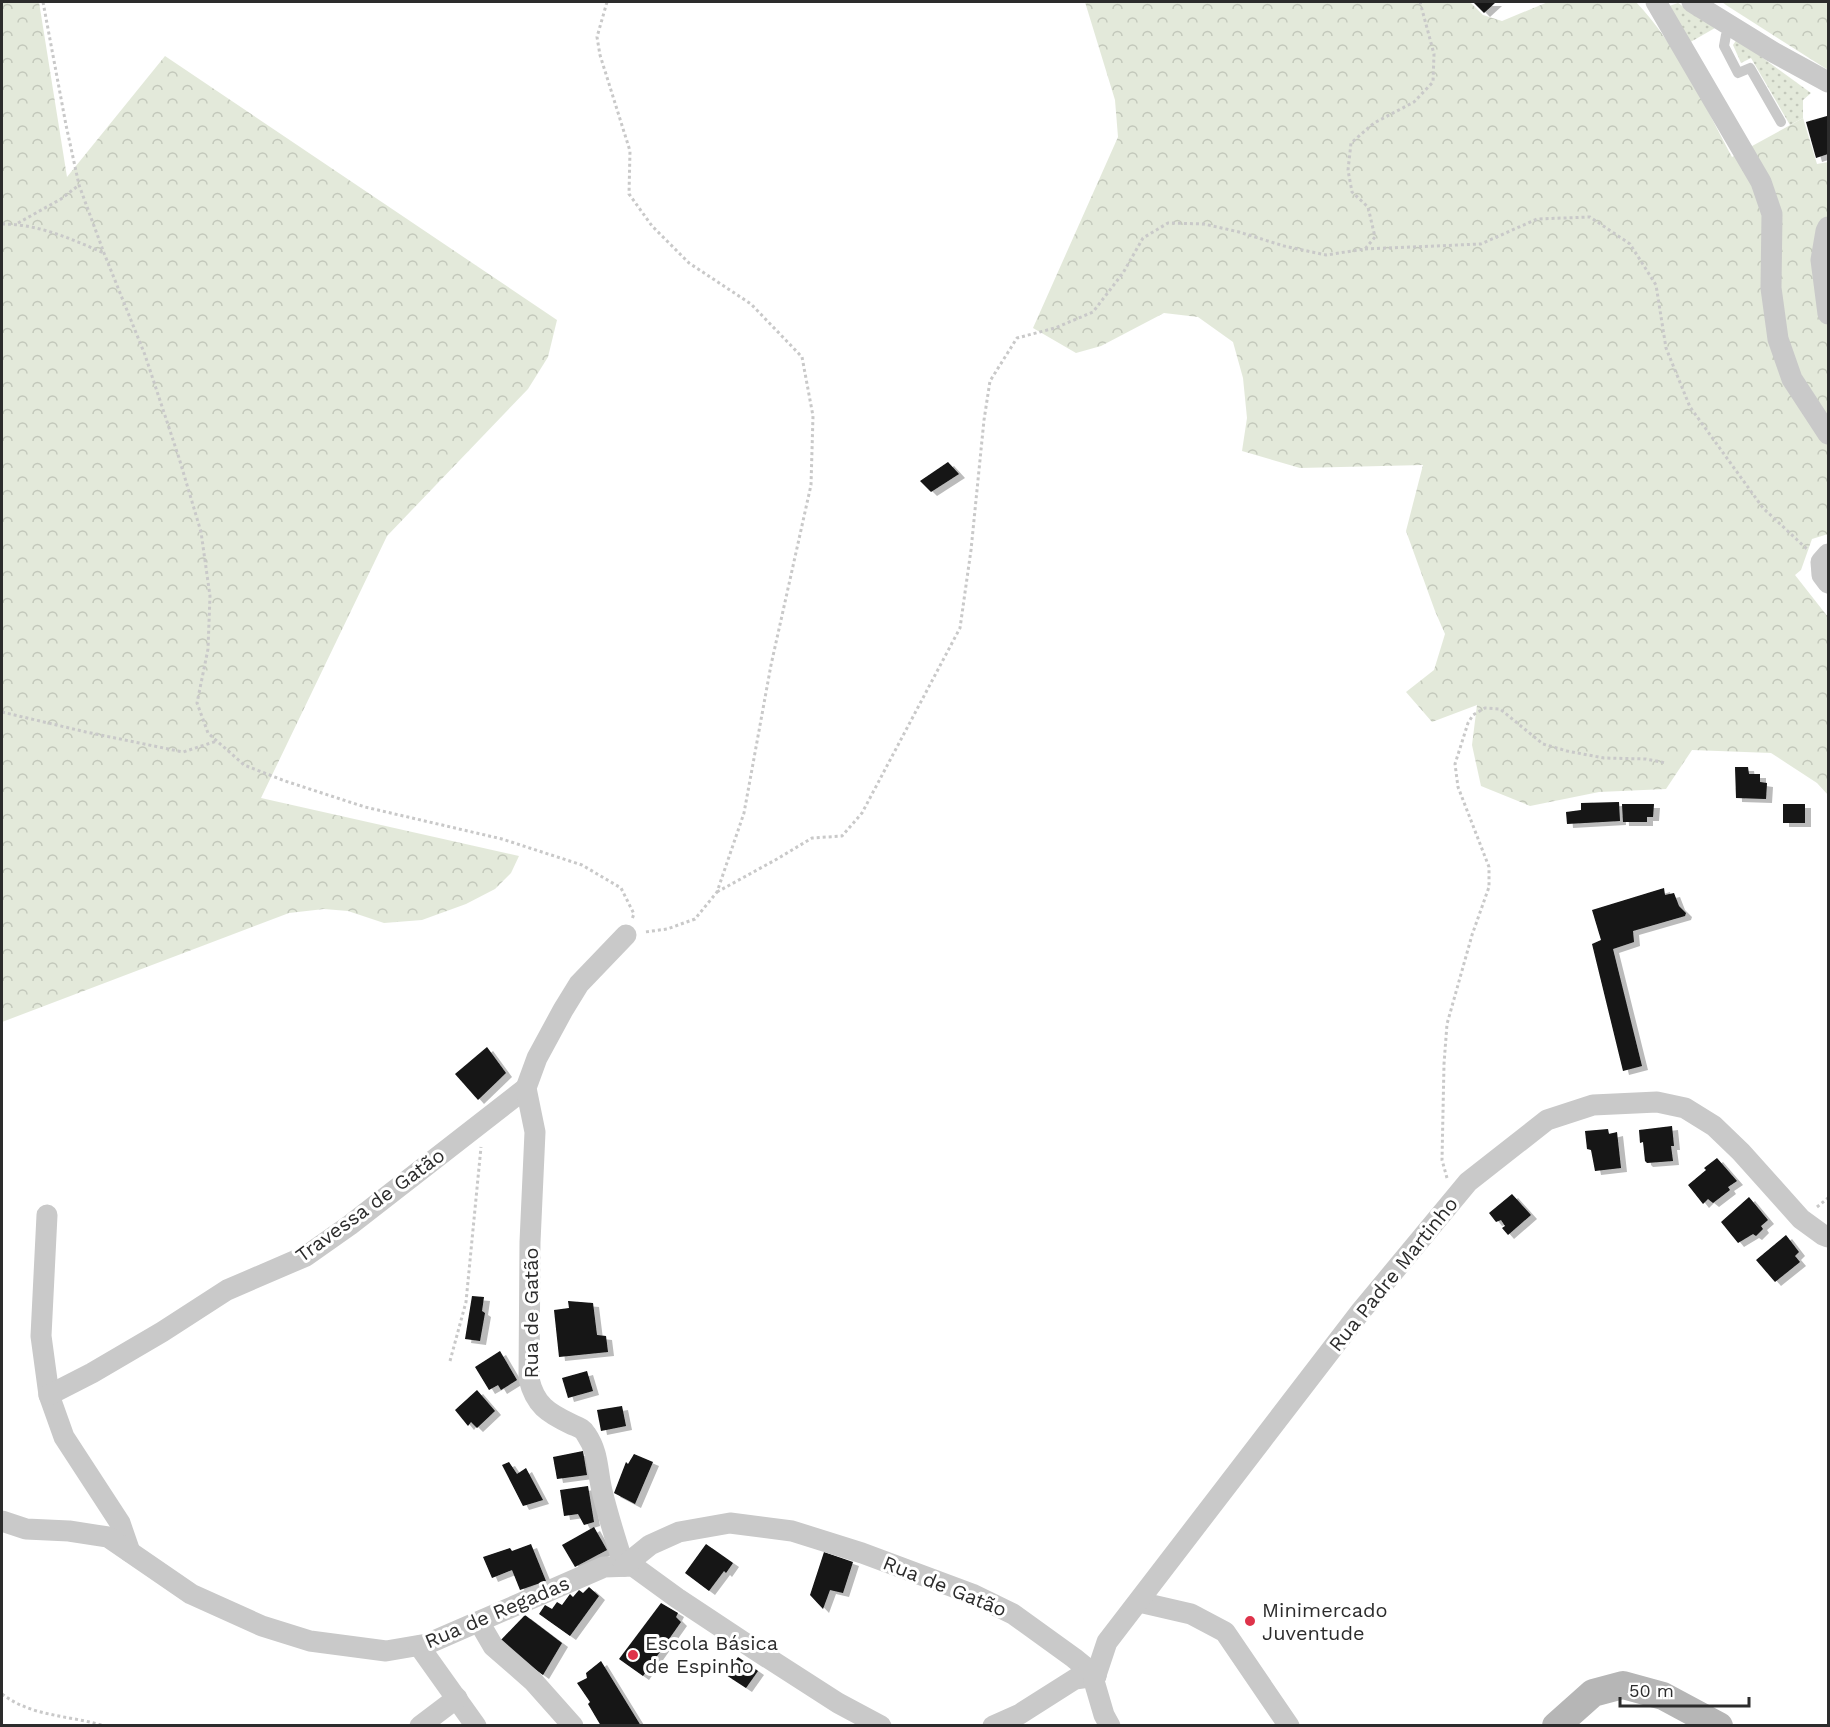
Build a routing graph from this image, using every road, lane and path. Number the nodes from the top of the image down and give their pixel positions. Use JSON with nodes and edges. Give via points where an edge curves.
{"nodes":[{"id":1,"x":43,"y":2,"type":"edge"},
{"id":2,"x":607,"y":2,"type":"edge"},
{"id":3,"x":1420,"y":2,"type":"edge"},
{"id":4,"x":1656,"y":2,"type":"edge"},
{"id":5,"x":1692,"y":2,"type":"edge"},
{"id":6,"x":1732,"y":28,"type":"junction"},
{"id":7,"x":1828,"y":82,"type":"edge"},
{"id":8,"x":1781,"y":122,"type":"dead end"},
{"id":9,"x":79,"y":185,"type":"junction"},
{"id":10,"x":2,"y":224,"type":"edge"},
{"id":11,"x":16,"y":224,"type":"junction"},
{"id":12,"x":1828,"y":227,"type":"edge"},
{"id":13,"x":1365,"y":249,"type":"junction"},
{"id":14,"x":104,"y":253,"type":"junction"},
{"id":15,"x":1828,"y":314,"type":"edge"},
{"id":16,"x":1828,"y":434,"type":"edge"},
{"id":17,"x":1825,"y":558,"type":"edge"},
{"id":18,"x":1828,"y":583,"type":"edge"},
{"id":19,"x":2,"y":712,"type":"edge"},
{"id":20,"x":217,"y":741,"type":"junction"},
{"id":21,"x":1666,"y":763,"type":"dead end"},
{"id":22,"x":717,"y":891,"type":"junction"},
{"id":23,"x":626,"y":935,"type":"junction"},
{"id":24,"x":525,"y":1088,"type":"junction"},
{"id":25,"x":477,"y":1127,"type":"junction"},
{"id":26,"x":1453,"y":1200,"type":"junction"},
{"id":27,"x":47,"y":1215,"type":"dead end"},
{"id":28,"x":1828,"y":1237,"type":"edge"},
{"id":29,"x":450,"y":1361,"type":"dead end"},
{"id":30,"x":49,"y":1395,"type":"junction"},
{"id":31,"x":2,"y":1521,"type":"edge"},
{"id":32,"x":130,"y":1552,"type":"junction"},
{"id":33,"x":624,"y":1566,"type":"junction"},
{"id":34,"x":1139,"y":1602,"type":"junction"},
{"id":35,"x":479,"y":1622,"type":"junction"},
{"id":36,"x":419,"y":1646,"type":"junction"},
{"id":37,"x":1096,"y":1676,"type":"junction"},
{"id":38,"x":2,"y":1694,"type":"edge"},
{"id":39,"x":457,"y":1698,"type":"junction"},
{"id":40,"x":105,"y":1725,"type":"edge"},
{"id":41,"x":420,"y":1725,"type":"edge"},
{"id":42,"x":476,"y":1725,"type":"edge"},
{"id":43,"x":573,"y":1725,"type":"edge"},
{"id":44,"x":881,"y":1725,"type":"edge"},
{"id":45,"x":993,"y":1725,"type":"edge"},
{"id":46,"x":1110,"y":1725,"type":"edge"},
{"id":47,"x":1289,"y":1725,"type":"edge"},
{"id":48,"x":1556,"y":1725,"type":"edge"},
{"id":49,"x":1719,"y":1725,"type":"edge"}],
"edges":[{"from":1,"to":9,"type":"path"},
{"from":2,"to":22,"type":"path","via":[[597,37],[630,151],[629,194],[652,226],[689,263],[751,304],[802,357],[813,416],[811,485],[771,665],[744,813]]},
{"from":3,"to":13,"type":"path","via":[[1434,54],[1433,82],[1414,102],[1374,123],[1351,143],[1348,170],[1352,192],[1368,207],[1375,237]]},
{"from":4,"to":16,"type":"street","via":[[1761,182],[1772,214],[1771,288],[1778,339],[1792,379]]},
{"from":5,"to":6,"type":"street"},
{"from":6,"to":7,"type":"street"},
{"from":6,"to":8,"type":"lane","via":[[1724,46],[1738,73],[1750,68]]},
{"from":9,"to":11,"type":"path"},
{"from":9,"to":14,"type":"path"},
{"from":10,"to":11,"type":"path"},
{"from":11,"to":14,"type":"path","via":[[51,231]]},
{"from":12,"to":15,"type":"street","via":[[1821,260]]},
{"from":13,"to":17,"type":"path","via":[[1481,244],[1537,219],[1590,217],[1630,244],[1656,285],[1666,348],[1690,407],[1763,508]]},
{"from":13,"to":22,"type":"path","via":[[1326,255],[1204,224],[1168,223],[1143,238],[1123,273],[1093,312],[1017,338],[990,381],[960,628],[862,813],[842,836],[812,838]]},
{"from":14,"to":20,"type":"path","via":[[146,355],[201,532],[210,596],[208,649],[197,703],[207,733]]},
{"from":17,"to":18,"type":"street","via":[[1822,575]]},
{"from":19,"to":20,"type":"path","via":[[183,752]]},
{"from":20,"to":23,"type":"path","via":[[244,765],[285,781],[364,807],[502,838],[582,865],[621,888],[634,914]]},
{"from":21,"to":26,"type":"path","via":[[1604,758],[1543,744],[1500,709],[1485,708],[1468,723],[1455,764],[1458,787],[1490,867],[1489,887],[1448,1024],[1442,1160]]},
{"from":22,"to":23,"type":"path","via":[[695,919]]},
{"from":23,"to":24,"type":"street","via":[[579,984]]},
{"from":24,"to":25,"type":"street","name":"Travessa de Gatão"},
{"from":24,"to":33,"type":"street","name":"Rua de Gatão","via":[[536,1132],[529,1379],[541,1407],[585,1431],[596,1452],[601,1487]]},
{"from":25,"to":29,"type":"path","via":[[481,1145],[466,1302]]},
{"from":25,"to":30,"type":"street","name":"Travessa de Gatão","via":[[306,1256],[227,1290],[162,1332]]},
{"from":26,"to":28,"type":"street","name":"Rua Padre Martinho","via":[[1468,1182],[1547,1120],[1593,1105],[1657,1102],[1685,1108],[1714,1125],[1801,1219]]},
{"from":26,"to":34,"type":"street","name":"Rua Padre Martinho","via":[[1361,1311]]},
{"from":27,"to":30,"type":"street","via":[[41,1336]]},
{"from":30,"to":32,"type":"street","via":[[64,1437],[120,1523]]},
{"from":31,"to":32,"type":"street","name":"Rua de Regadas","via":[[26,1529],[108,1537]]},
{"from":32,"to":36,"type":"street","name":"Rua de Regadas","via":[[191,1594],[272,1629],[310,1641],[386,1651]]},
{"from":33,"to":35,"type":"street","name":"Rua de Regadas","via":[[604,1567]]},
{"from":33,"to":37,"type":"street","name":"Rua de Gatão","via":[[650,1545],[679,1532],[730,1523],[792,1531],[983,1599],[1013,1614]]},
{"from":33,"to":44,"type":"street","via":[[633,1566],[763,1655],[838,1703]]},
{"from":34,"to":37,"type":"street","name":"Rua Padre Martinho","via":[[1107,1642]]},
{"from":34,"to":47,"type":"street","via":[[1191,1614],[1225,1632]]},
{"from":35,"to":36,"type":"street","name":"Rua de Regadas"},
{"from":35,"to":43,"type":"street","via":[[493,1646],[533,1681]]},
{"from":36,"to":39,"type":"street"},
{"from":37,"to":45,"type":"street","via":[[1075,1679],[1020,1714]]},
{"from":37,"to":46,"type":"street","name":"Rua Padre Martinho","via":[[1094,1680]]},
{"from":38,"to":40,"type":"path","via":[[37,1712]]},
{"from":39,"to":41,"type":"street"},
{"from":39,"to":42,"type":"street"},
{"from":48,"to":49,"type":"main road","via":[[1593,1693],[1623,1685],[1663,1696]]}]}
